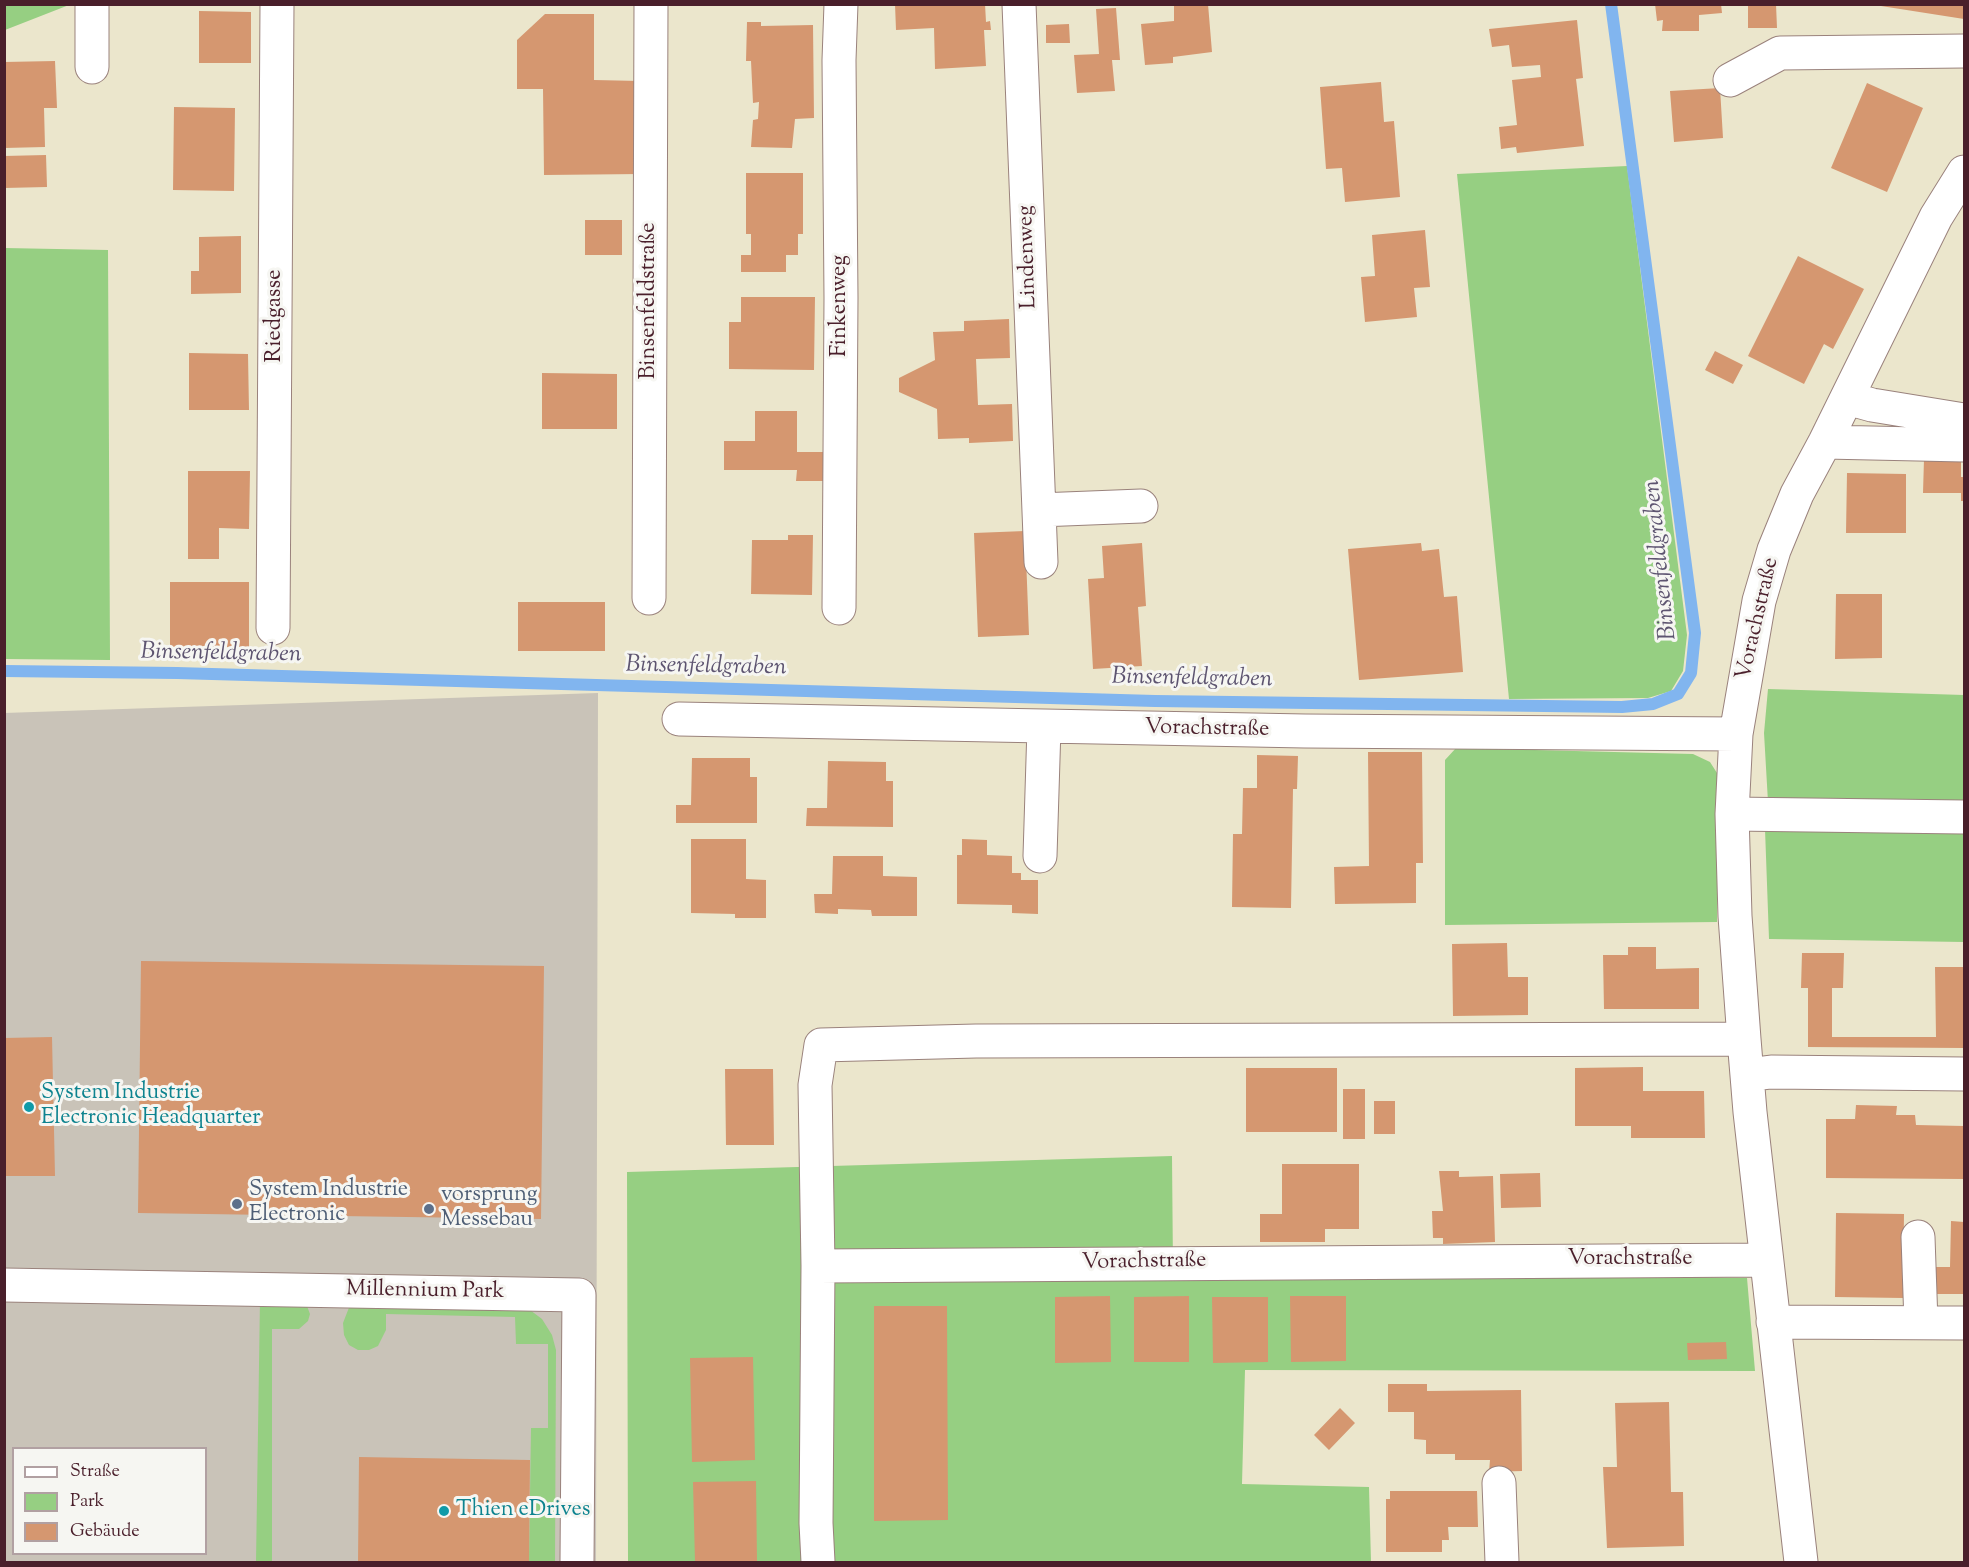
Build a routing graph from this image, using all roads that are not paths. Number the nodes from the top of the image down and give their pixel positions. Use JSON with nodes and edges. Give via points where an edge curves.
{"nodes":[{"id":1,"x":92,"y":4,"type":"edge"},
{"id":2,"x":277,"y":4,"type":"edge"},
{"id":3,"x":651,"y":4,"type":"edge"},
{"id":4,"x":840,"y":4,"type":"edge"},
{"id":5,"x":1019,"y":4,"type":"edge"},
{"id":6,"x":1965,"y":51,"type":"edge"},
{"id":7,"x":92,"y":67,"type":"dead end"},
{"id":8,"x":1730,"y":80,"type":"dead end"},
{"id":9,"x":1965,"y":172,"type":"edge"},
{"id":10,"x":1847,"y":398,"type":"junction"},
{"id":11,"x":1965,"y":420,"type":"edge"},
{"id":12,"x":1825,"y":442,"type":"junction"},
{"id":13,"x":1965,"y":445,"type":"edge"},
{"id":14,"x":1141,"y":506,"type":"dead end"},
{"id":15,"x":1039,"y":510,"type":"junction"},
{"id":16,"x":1041,"y":562,"type":"dead end"},
{"id":17,"x":649,"y":598,"type":"dead end"},
{"id":18,"x":839,"y":608,"type":"dead end"},
{"id":19,"x":273,"y":628,"type":"dead end"},
{"id":20,"x":679,"y":719,"type":"dead end"},
{"id":21,"x":1044,"y":727,"type":"junction"},
{"id":22,"x":1736,"y":734,"type":"junction"},
{"id":23,"x":1732,"y":814,"type":"junction"},
{"id":24,"x":1965,"y":817,"type":"edge"},
{"id":25,"x":1040,"y":856,"type":"dead end"},
{"id":26,"x":1744,"y":1039,"type":"junction"},
{"id":27,"x":1965,"y":1074,"type":"edge"},
{"id":28,"x":1748,"y":1075,"type":"junction"},
{"id":29,"x":1918,"y":1237,"type":"dead end"},
{"id":30,"x":1766,"y":1260,"type":"junction"},
{"id":31,"x":818,"y":1266,"type":"junction"},
{"id":32,"x":4,"y":1285,"type":"edge"},
{"id":33,"x":1773,"y":1323,"type":"junction"},
{"id":34,"x":1921,"y":1323,"type":"junction"},
{"id":35,"x":1965,"y":1323,"type":"edge"},
{"id":36,"x":1499,"y":1483,"type":"dead end"},
{"id":37,"x":577,"y":1563,"type":"edge"},
{"id":38,"x":818,"y":1563,"type":"edge"},
{"id":39,"x":1502,"y":1563,"type":"edge"},
{"id":40,"x":1801,"y":1563,"type":"edge"}],
"edges":[{"from":1,"to":7,"type":"street"},
{"from":2,"to":19,"type":"street","name":"Riedgasse"},
{"from":3,"to":17,"type":"street","name":"Binsenfeldstraße"},
{"from":4,"to":18,"type":"street","name":"Finkenweg"},
{"from":5,"to":15,"type":"street","name":"Lindenweg"},
{"from":6,"to":8,"type":"street","via":[[1779,53]]},
{"from":9,"to":10,"type":"street","name":"Vorachstraße","via":[[1936,217]]},
{"from":10,"to":11,"type":"street"},
{"from":10,"to":12,"type":"street","name":"Vorachstraße"},
{"from":12,"to":13,"type":"street"},
{"from":12,"to":22,"type":"street","name":"Vorachstraße","via":[[1797,494],[1774,550],[1759,602]]},
{"from":14,"to":15,"type":"street"},
{"from":15,"to":16,"type":"street","name":"Lindenweg"},
{"from":20,"to":21,"type":"street","name":"Vorachstraße"},
{"from":21,"to":22,"type":"street","name":"Vorachstraße"},
{"from":21,"to":25,"type":"street"},
{"from":22,"to":23,"type":"street","name":"Vorachstraße"},
{"from":23,"to":24,"type":"street"},
{"from":23,"to":26,"type":"street","name":"Vorachstraße"},
{"from":26,"to":28,"type":"street","name":"Vorachstraße"},
{"from":26,"to":31,"type":"street","via":[[821,1045],[815,1085]]},
{"from":27,"to":28,"type":"street"},
{"from":28,"to":30,"type":"street","name":"Vorachstraße"},
{"from":29,"to":34,"type":"street"},
{"from":30,"to":31,"type":"street","name":"Vorachstraße"},
{"from":30,"to":33,"type":"street","name":"Vorachstraße"},
{"from":31,"to":38,"type":"street"},
{"from":32,"to":37,"type":"street","name":"Millennium Park","via":[[579,1295]]},
{"from":33,"to":34,"type":"street"},
{"from":33,"to":40,"type":"street","name":"Vorachstraße"},
{"from":34,"to":35,"type":"street"},
{"from":36,"to":39,"type":"street"}]}
